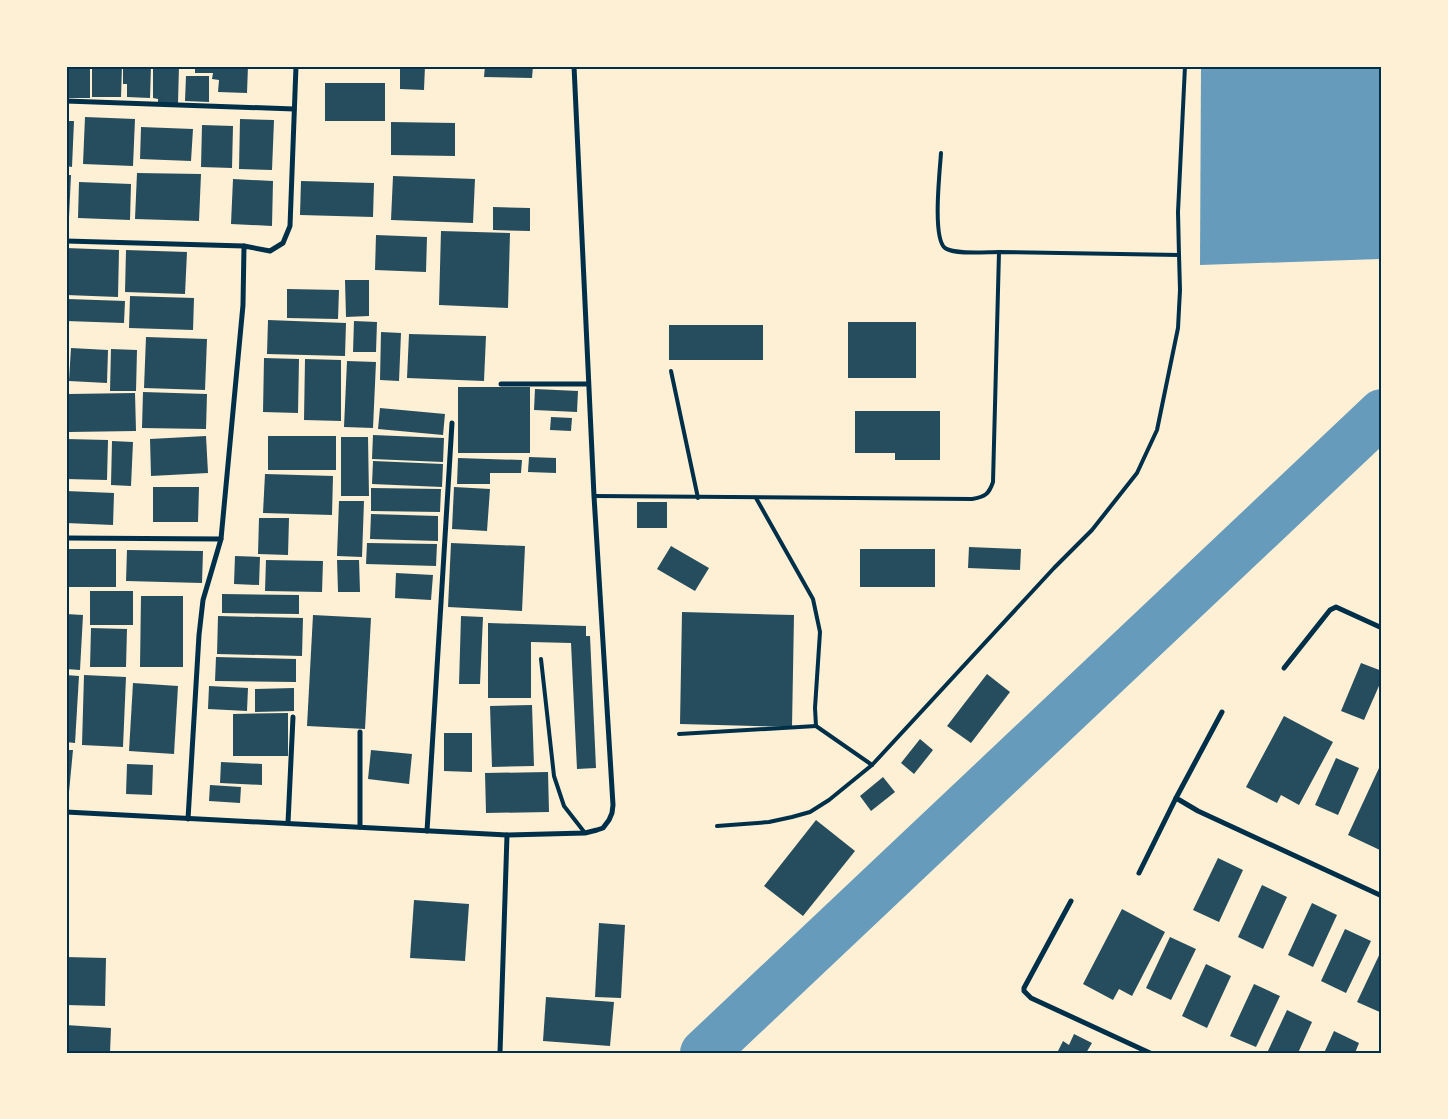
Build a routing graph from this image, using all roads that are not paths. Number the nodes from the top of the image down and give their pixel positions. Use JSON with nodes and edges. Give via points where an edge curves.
{"nodes":[{"id":1,"x":296,"y":66,"type":"edge"},
{"id":2,"x":574,"y":66,"type":"edge"},
{"id":3,"x":1185,"y":66,"type":"edge"},
{"id":4,"x":66,"y":101,"type":"edge"},
{"id":5,"x":294,"y":109,"type":"junction"},
{"id":6,"x":941,"y":153,"type":"dead end"},
{"id":7,"x":66,"y":241,"type":"edge"},
{"id":8,"x":244,"y":246,"type":"junction"},
{"id":9,"x":999,"y":252,"type":"junction"},
{"id":10,"x":1179,"y":255,"type":"junction"},
{"id":11,"x":671,"y":371,"type":"dead end"},
{"id":12,"x":501,"y":384,"type":"dead end"},
{"id":13,"x":588,"y":384,"type":"junction"},
{"id":14,"x":452,"y":423,"type":"dead end"},
{"id":15,"x":594,"y":496,"type":"junction"},
{"id":16,"x":698,"y":498,"type":"junction"},
{"id":17,"x":756,"y":498,"type":"junction"},
{"id":18,"x":66,"y":538,"type":"edge"},
{"id":19,"x":221,"y":539,"type":"junction"},
{"id":20,"x":1382,"y":628,"type":"edge"},
{"id":21,"x":542,"y":659,"type":"dead end"},
{"id":22,"x":1284,"y":668,"type":"dead end"},
{"id":23,"x":1222,"y":712,"type":"dead end"},
{"id":24,"x":293,"y":717,"type":"dead end"},
{"id":25,"x":816,"y":726,"type":"junction"},
{"id":26,"x":360,"y":732,"type":"dead end"},
{"id":27,"x":679,"y":734,"type":"dead end"},
{"id":28,"x":872,"y":765,"type":"junction"},
{"id":29,"x":1176,"y":798,"type":"junction"},
{"id":30,"x":66,"y":812,"type":"edge"},
{"id":31,"x":188,"y":818,"type":"junction"},
{"id":32,"x":288,"y":823,"type":"junction"},
{"id":33,"x":717,"y":826,"type":"dead end"},
{"id":34,"x":360,"y":827,"type":"junction"},
{"id":35,"x":427,"y":831,"type":"junction"},
{"id":36,"x":585,"y":833,"type":"junction"},
{"id":37,"x":507,"y":835,"type":"junction"},
{"id":38,"x":1139,"y":873,"type":"dead end"},
{"id":39,"x":1382,"y":896,"type":"edge"},
{"id":40,"x":1070,"y":901,"type":"dead end"},
{"id":41,"x":500,"y":1053,"type":"edge"},
{"id":42,"x":1150,"y":1053,"type":"edge"}],
"edges":[{"from":1,"to":5,"type":"street"},
{"from":2,"to":13,"type":"street"},
{"from":3,"to":10,"type":"lane"},
{"from":4,"to":5,"type":"street"},
{"from":5,"to":8,"type":"street","via":[[290,226],[284,243],[270,251]]},
{"from":6,"to":9,"type":"lane","via":[[937,229],[940,242],[954,252]]},
{"from":7,"to":8,"type":"street"},
{"from":8,"to":19,"type":"street","via":[[243,305]]},
{"from":9,"to":10,"type":"lane"},
{"from":9,"to":17,"type":"lane","via":[[993,482],[989,492],[983,498],[972,499]]},
{"from":10,"to":28,"type":"lane","via":[[1178,328],[1157,430],[1137,473],[1092,530]]},
{"from":11,"to":16,"type":"lane"},
{"from":12,"to":13,"type":"street"},
{"from":13,"to":15,"type":"street"},
{"from":14,"to":35,"type":"street"},
{"from":15,"to":16,"type":"lane"},
{"from":15,"to":36,"type":"street","via":[[612,813],[603,828]]},
{"from":16,"to":17,"type":"lane"},
{"from":17,"to":25,"type":"lane","via":[[813,599],[820,632]]},
{"from":18,"to":19,"type":"street"},
{"from":19,"to":31,"type":"street","via":[[203,600]]},
{"from":20,"to":22,"type":"street","via":[[1336,607],[1330,610]]},
{"from":21,"to":36,"type":"lane","via":[[554,776],[564,806]]},
{"from":23,"to":29,"type":"street"},
{"from":24,"to":32,"type":"street"},
{"from":25,"to":27,"type":"lane"},
{"from":25,"to":28,"type":"lane"},
{"from":26,"to":34,"type":"street"},
{"from":28,"to":33,"type":"lane","via":[[810,812],[769,822]]},
{"from":29,"to":38,"type":"street"},
{"from":29,"to":39,"type":"street"},
{"from":30,"to":31,"type":"street"},
{"from":31,"to":32,"type":"street"},
{"from":32,"to":34,"type":"street"},
{"from":34,"to":35,"type":"street"},
{"from":35,"to":37,"type":"street"},
{"from":36,"to":37,"type":"street"},
{"from":37,"to":41,"type":"street"},
{"from":40,"to":42,"type":"street","via":[[1024,992]]}]}
